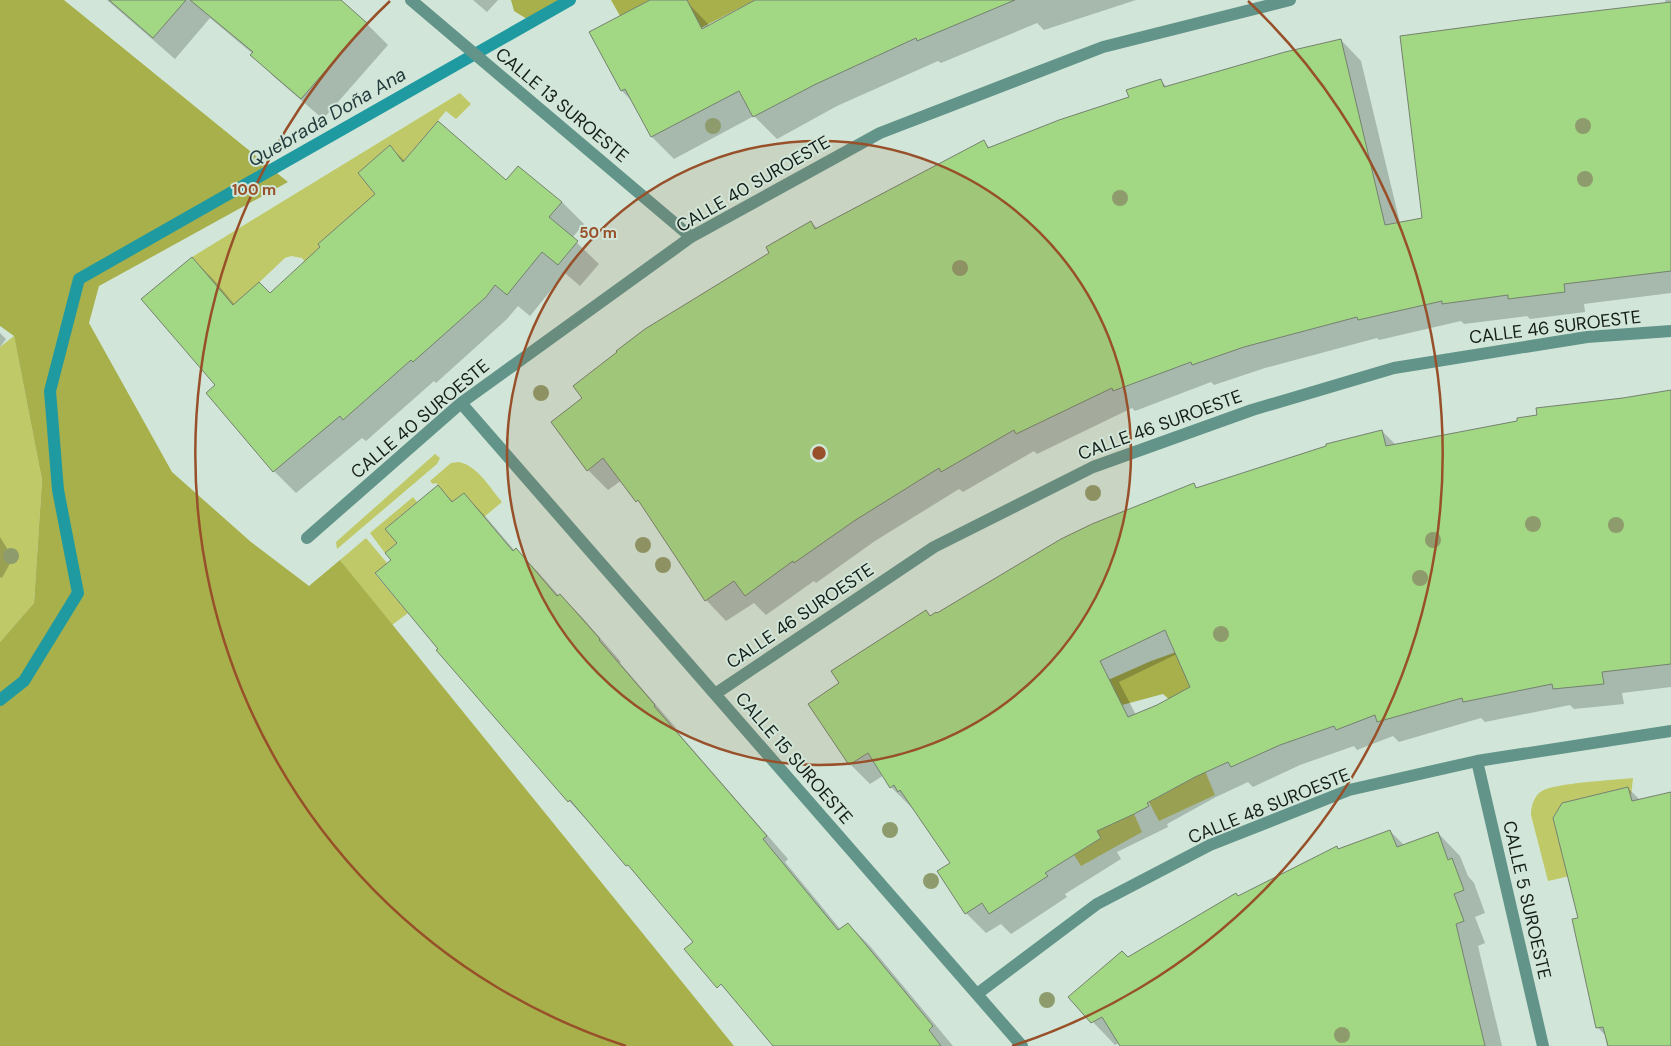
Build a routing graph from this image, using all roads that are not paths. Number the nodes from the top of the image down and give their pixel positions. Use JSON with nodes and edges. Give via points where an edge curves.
{"nodes":[{"id":1,"x":410,"y":0,"type":"edge"},
{"id":2,"x":1290,"y":0,"type":"edge"},
{"id":3,"x":691,"y":237,"type":"junction"},
{"id":4,"x":1671,"y":331,"type":"edge"},
{"id":5,"x":461,"y":403,"type":"junction"},
{"id":6,"x":308,"y":538,"type":"dead end"},
{"id":7,"x":715,"y":694,"type":"junction"},
{"id":8,"x":1671,"y":731,"type":"edge"},
{"id":9,"x":1477,"y":761,"type":"junction"},
{"id":10,"x":977,"y":994,"type":"junction"},
{"id":11,"x":1022,"y":1046,"type":"edge"},
{"id":12,"x":1543,"y":1046,"type":"edge"}],
"edges":[{"from":1,"to":3,"type":"street","name":"CALLE 13 SUROESTE"},
{"from":2,"to":3,"type":"street","name":"CALLE 40 SUROESTE","via":[[1103,47],[880,132]]},
{"from":3,"to":5,"type":"street","name":"CALLE 40 SUROESTE"},
{"from":4,"to":7,"type":"street","name":"CALLE 46 SUROESTE","via":[[1587,337],[1394,368],[1252,410],[1093,466],[934,547]]},
{"from":5,"to":6,"type":"street","name":"CALLE 40 SUROESTE"},
{"from":5,"to":7,"type":"street","name":"CALLE 15 SUROESTE"},
{"from":7,"to":10,"type":"street","name":"CALLE 15 SUROESTE"},
{"from":8,"to":9,"type":"street","name":"CALLE 48 SUROESTE"},
{"from":9,"to":10,"type":"street","name":"CALLE 48 SUROESTE","via":[[1349,790],[1210,845],[1097,904]]},
{"from":9,"to":12,"type":"street","name":"CALLE 5 SUROESTE"},
{"from":10,"to":11,"type":"street","name":"CALLE 15 SUROESTE"}]}
